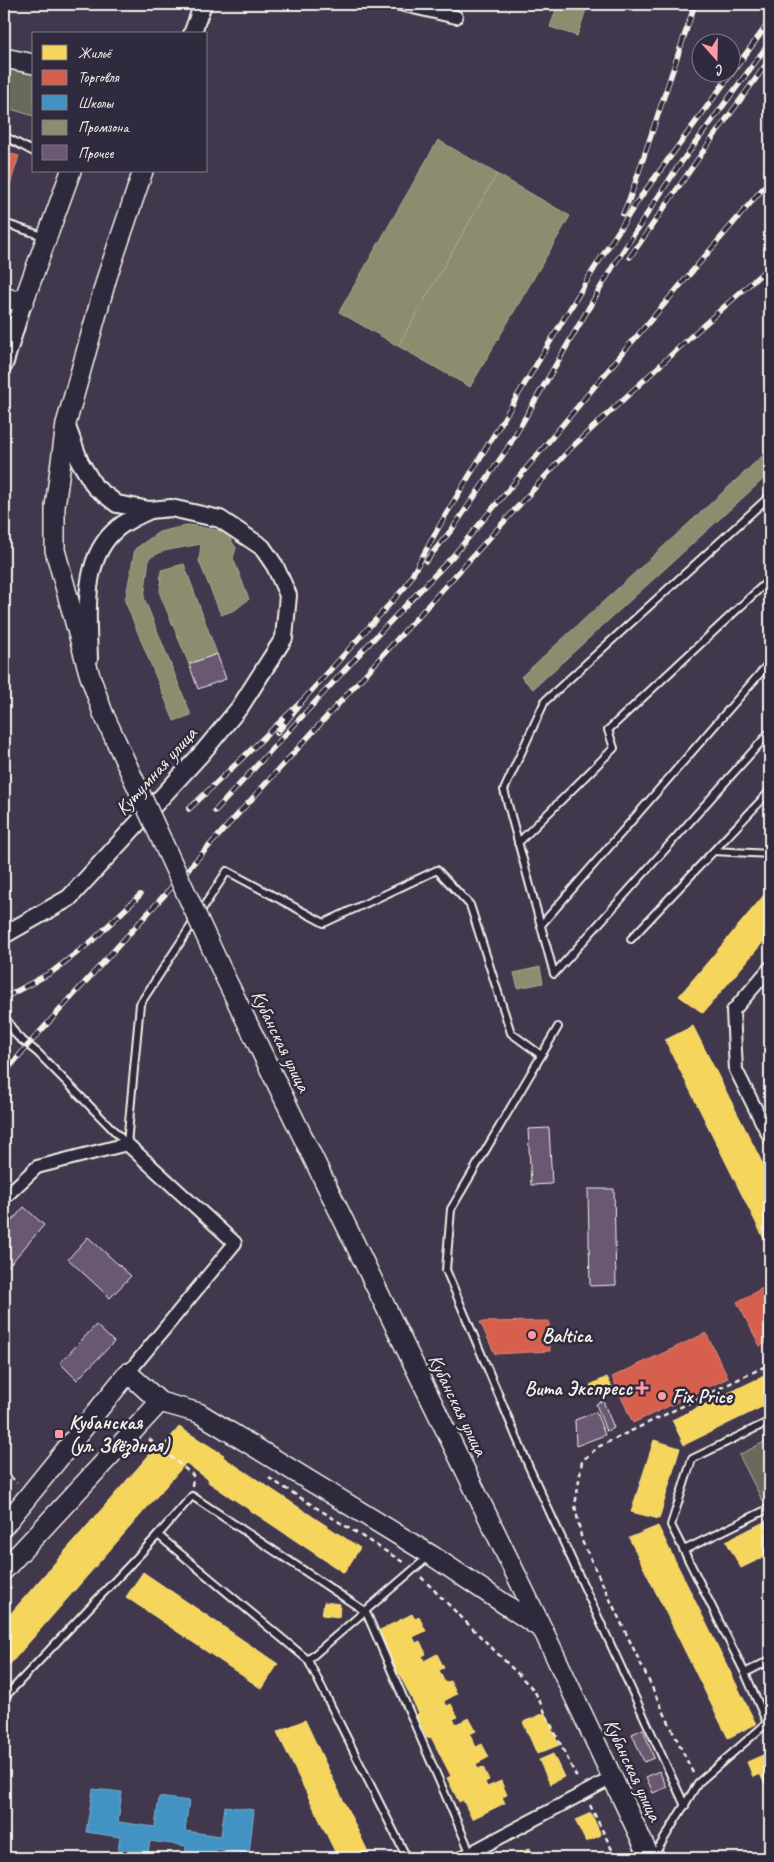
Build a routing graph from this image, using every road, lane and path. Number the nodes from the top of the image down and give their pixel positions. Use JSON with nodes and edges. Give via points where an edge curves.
{"nodes":[{"id":1,"x":203,"y":4,"type":"edge"},
{"id":2,"x":400,"y":4,"type":"edge"},
{"id":3,"x":456,"y":17,"type":"dead end"},
{"id":4,"x":193,"y":32,"type":"edge"},
{"id":5,"x":4,"y":58,"type":"edge"},
{"id":6,"x":32,"y":64,"type":"edge"},
{"id":7,"x":4,"y":136,"type":"edge"},
{"id":8,"x":32,"y":151,"type":"edge"},
{"id":9,"x":70,"y":172,"type":"edge"},
{"id":10,"x":143,"y":172,"type":"edge"},
{"id":11,"x":4,"y":223,"type":"edge"},
{"id":12,"x":47,"y":237,"type":"junction"},
{"id":13,"x":4,"y":297,"type":"edge"},
{"id":14,"x":22,"y":303,"type":"junction"},
{"id":15,"x":4,"y":365,"type":"edge"},
{"id":16,"x":66,"y":424,"type":"junction"},
{"id":17,"x":770,"y":496,"type":"edge"},
{"id":18,"x":150,"y":510,"type":"junction"},
{"id":19,"x":770,"y":579,"type":"edge"},
{"id":20,"x":770,"y":662,"type":"edge"},
{"id":21,"x":90,"y":673,"type":"junction"},
{"id":22,"x":770,"y":732,"type":"edge"},
{"id":23,"x":770,"y":791,"type":"edge"},
{"id":24,"x":518,"y":843,"type":"junction"},
{"id":25,"x":714,"y":851,"type":"junction"},
{"id":26,"x":770,"y":854,"type":"edge"},
{"id":27,"x":541,"y":924,"type":"junction"},
{"id":28,"x":4,"y":935,"type":"edge"},
{"id":29,"x":632,"y":939,"type":"dead end"},
{"id":30,"x":770,"y":968,"type":"edge"},
{"id":31,"x":4,"y":1016,"type":"edge"},
{"id":32,"x":558,"y":1027,"type":"dead end"},
{"id":33,"x":541,"y":1055,"type":"junction"},
{"id":34,"x":770,"y":1138,"type":"edge"},
{"id":35,"x":127,"y":1144,"type":"junction"},
{"id":36,"x":4,"y":1198,"type":"edge"},
{"id":37,"x":770,"y":1364,"type":"edge"},
{"id":38,"x":128,"y":1373,"type":"junction"},
{"id":39,"x":160,"y":1402,"type":"junction"},
{"id":40,"x":770,"y":1421,"type":"edge"},
{"id":41,"x":145,"y":1436,"type":"dead end"},
{"id":42,"x":192,"y":1496,"type":"junction"},
{"id":43,"x":770,"y":1508,"type":"edge"},
{"id":44,"x":4,"y":1526,"type":"edge"},
{"id":45,"x":158,"y":1535,"type":"junction"},
{"id":46,"x":684,"y":1550,"type":"junction"},
{"id":47,"x":393,"y":1554,"type":"dead end"},
{"id":48,"x":431,"y":1555,"type":"junction"},
{"id":49,"x":4,"y":1570,"type":"edge"},
{"id":50,"x":414,"y":1570,"type":"junction"},
{"id":51,"x":366,"y":1612,"type":"junction"},
{"id":52,"x":543,"y":1630,"type":"junction"},
{"id":53,"x":308,"y":1660,"type":"junction"},
{"id":54,"x":770,"y":1660,"type":"edge"},
{"id":55,"x":745,"y":1672,"type":"junction"},
{"id":56,"x":4,"y":1698,"type":"edge"},
{"id":57,"x":768,"y":1723,"type":"edge"},
{"id":58,"x":612,"y":1778,"type":"junction"},
{"id":59,"x":698,"y":1783,"type":"junction"},
{"id":60,"x":584,"y":1793,"type":"junction"},
{"id":61,"x":684,"y":1806,"type":"junction"},
{"id":62,"x":468,"y":1857,"type":"edge"},
{"id":63,"x":407,"y":1858,"type":"edge"},
{"id":64,"x":616,"y":1858,"type":"edge"},
{"id":65,"x":651,"y":1858,"type":"edge"}],
"edges":[{"from":1,"to":4,"type":"street"},
{"from":2,"to":3,"type":"street"},
{"from":5,"to":6,"type":"main road"},
{"from":7,"to":8,"type":"lane"},
{"from":9,"to":12,"type":"main road"},
{"from":10,"to":16,"type":"main road","name":"Кубанская улица","via":[[107,277]]},
{"from":11,"to":12,"type":"lane"},
{"from":12,"to":14,"type":"main road"},
{"from":13,"to":14,"type":"main road"},
{"from":14,"to":15,"type":"street"},
{"from":16,"to":18,"type":"street","via":[[80,462],[95,487],[117,504]]},
{"from":16,"to":21,"type":"main road","name":"Кубанская улица","via":[[55,507],[55,550]]},
{"from":17,"to":24,"type":"lane","via":[[545,701],[504,790]]},
{"from":18,"to":21,"type":"street","via":[[120,526],[108,537],[97,555],[89,585]]},
{"from":18,"to":28,"type":"street","name":"Кутумная улица","via":[[171,508],[220,519],[262,547],[288,595],[284,638],[240,707],[202,753],[69,898]]},
{"from":19,"to":24,"type":"lane","via":[[608,730],[614,748]]},
{"from":20,"to":27,"type":"lane"},
{"from":21,"to":52,"type":"main road","name":"Кубанская улица","bridge":true,"via":[[104,713],[223,973]]},
{"from":22,"to":27,"type":"lane","via":[[554,974]]},
{"from":23,"to":25,"type":"lane"},
{"from":24,"to":27,"type":"lane"},
{"from":25,"to":26,"type":"lane"},
{"from":25,"to":29,"type":"lane"},
{"from":30,"to":34,"type":"street","via":[[733,1011],[736,1070]]},
{"from":31,"to":35,"type":"lane","via":[[17,1036],[38,1053]]},
{"from":32,"to":33,"type":"lane"},
{"from":33,"to":35,"type":"lane","via":[[511,1032],[470,905],[437,870],[324,923],[227,871],[140,1004]]},
{"from":33,"to":61,"type":"lane","via":[[451,1209],[446,1270],[529,1467]]},
{"from":35,"to":36,"type":"street","via":[[37,1167]]},
{"from":35,"to":38,"type":"street","via":[[235,1243]]},
{"from":37,"to":59,"type":"path","via":[[598,1447],[582,1461],[575,1506],[582,1541]]},
{"from":38,"to":39,"type":"main road"},
{"from":38,"to":44,"type":"main road"},
{"from":39,"to":48,"type":"main road","via":[[199,1413]]},
{"from":39,"to":49,"type":"main road"},
{"from":40,"to":46,"type":"lane","via":[[692,1459],[671,1525]]},
{"from":41,"to":42,"type":"path","via":[[193,1475]]},
{"from":42,"to":45,"type":"lane"},
{"from":42,"to":51,"type":"lane"},
{"from":43,"to":46,"type":"lane"},
{"from":45,"to":53,"type":"lane"},
{"from":45,"to":56,"type":"lane"},
{"from":46,"to":55,"type":"lane"},
{"from":47,"to":50,"type":"path"},
{"from":48,"to":50,"type":"lane"},
{"from":48,"to":52,"type":"main road"},
{"from":50,"to":51,"type":"lane"},
{"from":50,"to":60,"type":"path","via":[[534,1690]]},
{"from":51,"to":53,"type":"lane"},
{"from":51,"to":62,"type":"lane"},
{"from":52,"to":58,"type":"main road","name":"Кубанская улица"},
{"from":53,"to":63,"type":"lane"},
{"from":54,"to":55,"type":"lane"},
{"from":55,"to":57,"type":"lane"},
{"from":57,"to":59,"type":"lane"},
{"from":58,"to":60,"type":"street"},
{"from":58,"to":65,"type":"main road","name":"Кубанская улица"},
{"from":59,"to":61,"type":"lane"},
{"from":60,"to":62,"type":"street"},
{"from":60,"to":64,"type":"path"},
{"from":61,"to":65,"type":"lane"}]}
